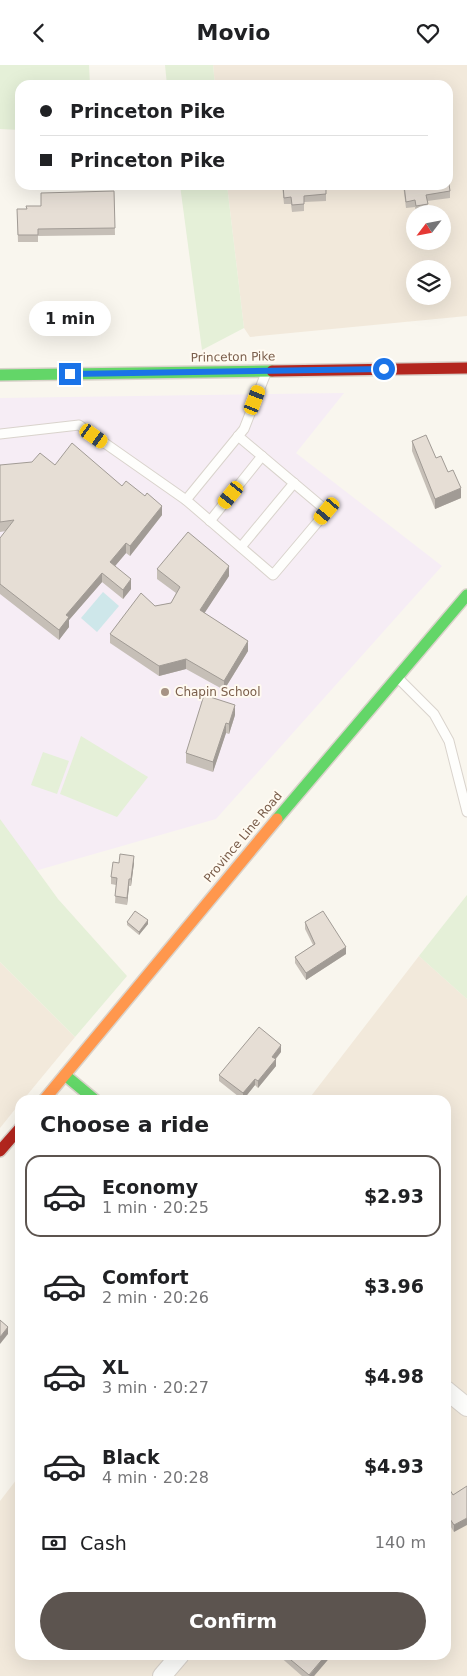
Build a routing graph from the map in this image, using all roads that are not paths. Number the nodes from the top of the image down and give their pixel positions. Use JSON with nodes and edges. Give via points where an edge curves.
{"nodes":[{"id":1,"x":467,"y":368,"type":"edge"},
{"id":2,"x":267,"y":371,"type":"junction"},
{"id":3,"x":0,"y":375,"type":"edge"},
{"id":4,"x":0,"y":434,"type":"edge"},
{"id":5,"x":238,"y":436,"type":"junction"},
{"id":6,"x":262,"y":456,"type":"junction"},
{"id":7,"x":294,"y":483,"type":"junction"},
{"id":8,"x":186,"y":500,"type":"junction"},
{"id":9,"x":210,"y":521,"type":"junction"},
{"id":10,"x":241,"y":547,"type":"junction"},
{"id":11,"x":467,"y":595,"type":"edge"},
{"id":12,"x":396,"y":677,"type":"junction"},
{"id":13,"x":467,"y":812,"type":"edge"},
{"id":14,"x":65,"y":1075,"type":"junction"},
{"id":15,"x":48,"y":1095,"type":"edge"},
{"id":16,"x":89,"y":1095,"type":"edge"},
{"id":17,"x":15,"y":1134,"type":"edge"},
{"id":18,"x":0,"y":1151,"type":"edge"},
{"id":19,"x":451,"y":1394,"type":"edge"},
{"id":20,"x":467,"y":1407,"type":"edge"},
{"id":21,"x":176,"y":1660,"type":"edge"},
{"id":22,"x":162,"y":1676,"type":"edge"}],
"edges":[{"from":1,"to":2,"type":"main road","name":"Princeton Pike"},
{"from":2,"to":3,"type":"main road","name":"Princeton Pike"},
{"from":2,"to":5,"type":"lane","via":[[244,429]]},
{"from":4,"to":8,"type":"lane","via":[[79,425]]},
{"from":5,"to":6,"type":"lane"},
{"from":5,"to":8,"type":"lane"},
{"from":6,"to":7,"type":"lane"},
{"from":6,"to":9,"type":"lane"},
{"from":7,"to":10,"type":"lane"},
{"from":7,"to":10,"type":"lane","via":[[327,511],[273,575]]},
{"from":8,"to":9,"type":"lane"},
{"from":9,"to":10,"type":"lane"},
{"from":11,"to":12,"type":"main road","name":"Province Line Road"},
{"from":12,"to":13,"type":"lane","via":[[434,714],[449,741]]},
{"from":12,"to":14,"type":"main road","name":"Province Line Road"},
{"from":14,"to":15,"type":"main road","name":"Province Line Road"},
{"from":14,"to":16,"type":"main road"},
{"from":17,"to":18,"type":"main road"},
{"from":19,"to":20,"type":"street"},
{"from":21,"to":22,"type":"street"}]}
